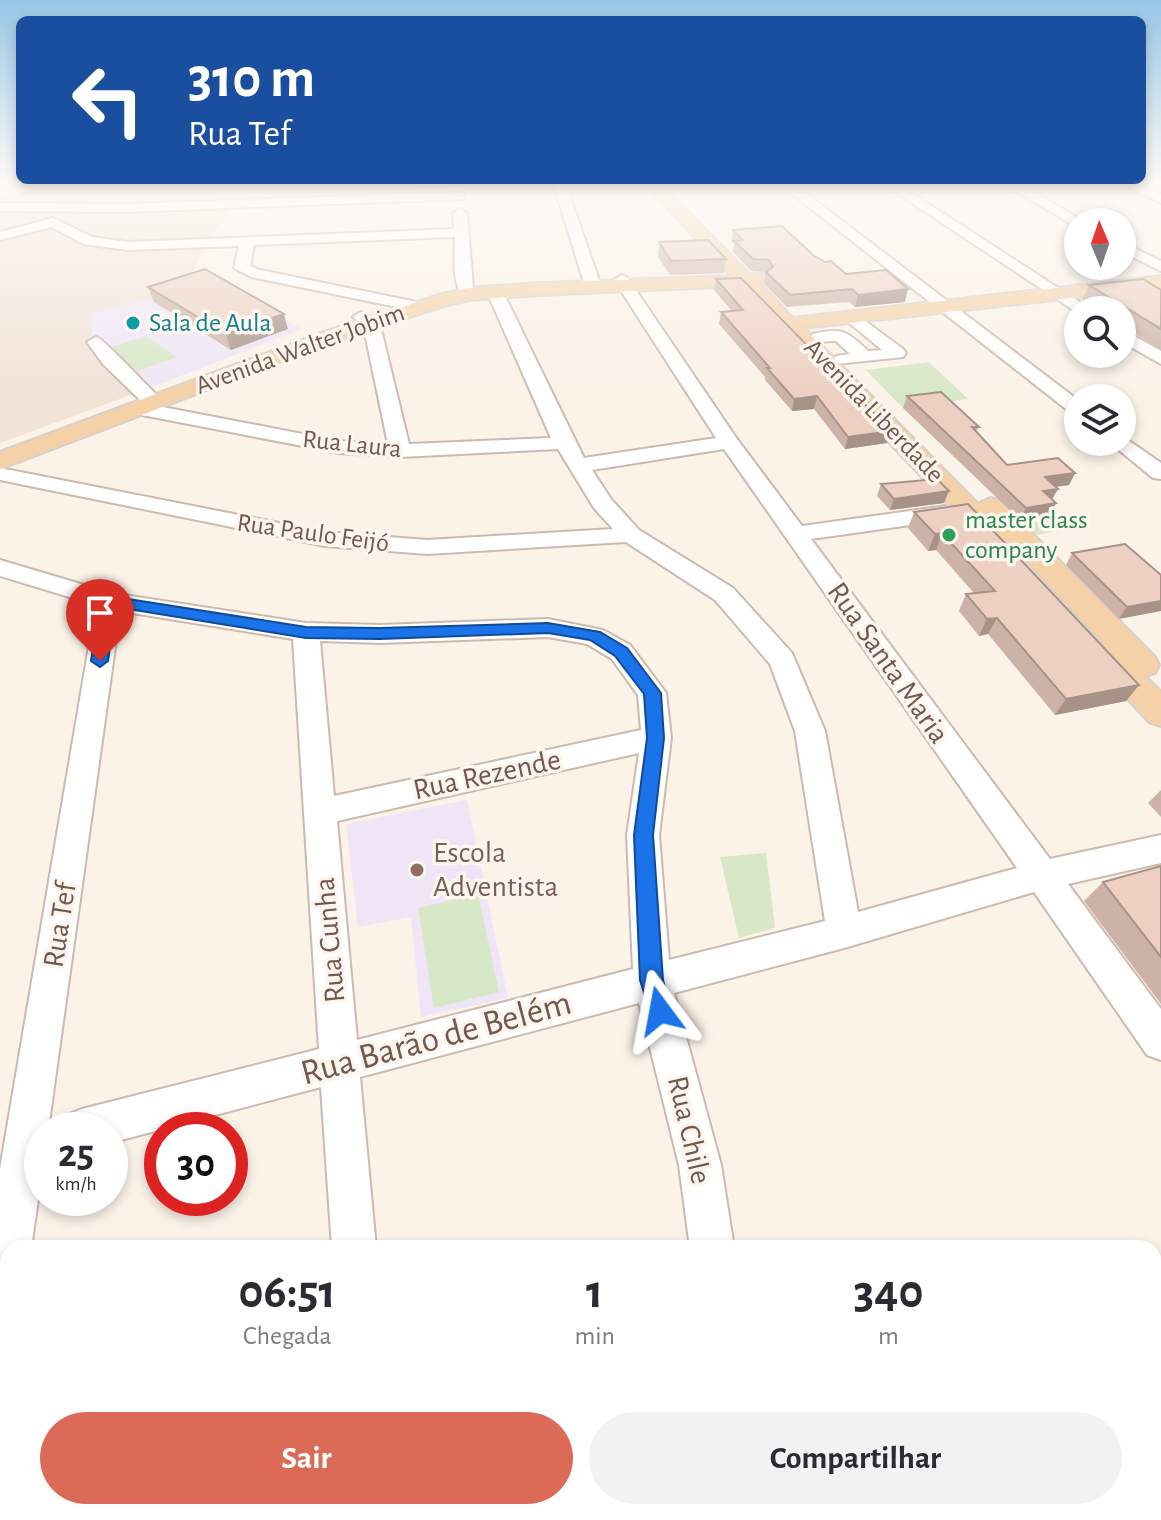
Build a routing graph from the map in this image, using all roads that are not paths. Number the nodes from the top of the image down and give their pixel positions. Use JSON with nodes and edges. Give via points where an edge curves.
{"nodes":[{"id":1,"x":245,"y":253,"type":"edge"},
{"id":2,"x":463,"y":253,"type":"edge"},
{"id":3,"x":582,"y":253,"type":"edge"},
{"id":4,"x":727,"y":253,"type":"edge"},
{"id":5,"x":875,"y":253,"type":"edge"},
{"id":6,"x":996,"y":253,"type":"edge"},
{"id":7,"x":1136,"y":254,"type":"edge"},
{"id":8,"x":1161,"y":267,"type":"edge"},
{"id":9,"x":753,"y":279,"type":"junction"},
{"id":10,"x":1161,"y":282,"type":"edge"},
{"id":11,"x":624,"y":283,"type":"junction"},
{"id":12,"x":592,"y":284,"type":"junction"},
{"id":13,"x":467,"y":292,"type":"junction"},
{"id":14,"x":495,"y":292,"type":"junction"},
{"id":15,"x":1058,"y":293,"type":"junction"},
{"id":16,"x":1064,"y":297,"type":"edge"},
{"id":17,"x":409,"y":305,"type":"junction"},
{"id":18,"x":944,"y":306,"type":"junction"},
{"id":19,"x":853,"y":317,"type":"junction"},
{"id":20,"x":366,"y":319,"type":"junction"},
{"id":21,"x":804,"y":328,"type":"junction"},
{"id":22,"x":96,"y":342,"type":"dead end"},
{"id":23,"x":1136,"y":343,"type":"edge"},
{"id":24,"x":853,"y":359,"type":"junction"},
{"id":25,"x":1161,"y":359,"type":"edge"},
{"id":26,"x":1064,"y":398,"type":"edge"},
{"id":27,"x":145,"y":402,"type":"junction"},
{"id":28,"x":729,"y":442,"type":"junction"},
{"id":29,"x":564,"y":443,"type":"junction"},
{"id":30,"x":0,"y":450,"type":"edge"},
{"id":31,"x":400,"y":451,"type":"junction"},
{"id":32,"x":1136,"y":454,"type":"edge"},
{"id":33,"x":0,"y":461,"type":"edge"},
{"id":34,"x":576,"y":466,"type":"junction"},
{"id":35,"x":1161,"y":473,"type":"edge"},
{"id":36,"x":0,"y":474,"type":"edge"},
{"id":37,"x":980,"y":508,"type":"junction"},
{"id":38,"x":796,"y":534,"type":"junction"},
{"id":39,"x":631,"y":535,"type":"junction"},
{"id":40,"x":0,"y":568,"type":"edge"},
{"id":41,"x":109,"y":601,"type":"junction"},
{"id":42,"x":306,"y":632,"type":"junction"},
{"id":43,"x":1148,"y":675,"type":"edge"},
{"id":44,"x":1161,"y":713,"type":"edge"},
{"id":45,"x":656,"y":738,"type":"junction"},
{"id":46,"x":319,"y":812,"type":"junction"},
{"id":47,"x":1161,"y":849,"type":"edge"},
{"id":48,"x":1039,"y":876,"type":"junction"},
{"id":49,"x":844,"y":932,"type":"junction"},
{"id":50,"x":652,"y":980,"type":"junction"},
{"id":51,"x":1161,"y":1041,"type":"edge"},
{"id":52,"x":340,"y":1065,"type":"junction"},
{"id":53,"x":128,"y":1118,"type":"edge"},
{"id":54,"x":23,"y":1145,"type":"edge"},
{"id":55,"x":10,"y":1240,"type":"edge"},
{"id":56,"x":353,"y":1240,"type":"edge"},
{"id":57,"x":711,"y":1240,"type":"edge"}],
"edges":[{"from":1,"to":17,"type":"street","via":[[242,268],[256,274]]},
{"from":2,"to":13,"type":"street"},
{"from":3,"to":12,"type":"street"},
{"from":4,"to":9,"type":"main road","name":"Avenida Liberdade"},
{"from":5,"to":18,"type":"street"},
{"from":6,"to":15,"type":"street"},
{"from":7,"to":8,"type":"street"},
{"from":9,"to":11,"type":"main road","name":"Avenida Walter Jobim"},
{"from":9,"to":21,"type":"main road","name":"Avenida Liberdade"},
{"from":10,"to":15,"type":"main road"},
{"from":11,"to":12,"type":"main road","name":"Avenida Walter Jobim"},
{"from":11,"to":28,"type":"street","name":"Rua Santa Maria"},
{"from":12,"to":13,"type":"main road","name":"Avenida Walter Jobim"},
{"from":12,"to":14,"type":"main road","name":"Avenida Walter Jobim"},
{"from":13,"to":14,"type":"main road","name":"Avenida Walter Jobim"},
{"from":13,"to":17,"type":"main road","name":"Avenida Walter Jobim"},
{"from":14,"to":29,"type":"street"},
{"from":15,"to":16,"type":"street"},
{"from":15,"to":18,"type":"main road"},
{"from":17,"to":20,"type":"main road","name":"Avenida Walter Jobim"},
{"from":18,"to":19,"type":"main road"},
{"from":18,"to":26,"type":"street"},
{"from":19,"to":21,"type":"main road"},
{"from":19,"to":24,"type":"street","via":[[897,353]]},
{"from":20,"to":27,"type":"main road","name":"Avenida Walter Jobim"},
{"from":20,"to":31,"type":"street"},
{"from":21,"to":24,"type":"main road","name":"Avenida Liberdade"},
{"from":21,"to":37,"type":"main road","name":"Avenida Liberdade"},
{"from":22,"to":27,"type":"street"},
{"from":23,"to":25,"type":"street"},
{"from":24,"to":37,"type":"main road","name":"Avenida Liberdade"},
{"from":27,"to":30,"type":"main road","name":"Avenida Walter Jobim"},
{"from":27,"to":31,"type":"street","name":"Rua Laura","via":[[339,447]]},
{"from":27,"to":33,"type":"main road","name":"Avenida Walter Jobim"},
{"from":28,"to":34,"type":"street"},
{"from":28,"to":38,"type":"street","name":"Rua Santa Maria"},
{"from":29,"to":31,"type":"street","name":"Rua Laura"},
{"from":29,"to":34,"type":"street"},
{"from":32,"to":35,"type":"street"},
{"from":34,"to":39,"type":"street"},
{"from":36,"to":39,"type":"street","name":"Rua Paulo Feijó","via":[[325,539],[427,547]]},
{"from":37,"to":38,"type":"street"},
{"from":37,"to":43,"type":"main road","name":"Avenida Liberdade"},
{"from":38,"to":48,"type":"street","name":"Rua Santa Maria"},
{"from":39,"to":49,"type":"street","via":[[724,594],[782,660],[810,731]]},
{"from":40,"to":41,"type":"street","name":"Rua Chile"},
{"from":41,"to":42,"type":"street","name":"Rua Chile"},
{"from":41,"to":54,"type":"street","name":"Rua Tef"},
{"from":42,"to":45,"type":"street","name":"Rua Chile","via":[[548,628],[594,636],[621,652],[652,693]]},
{"from":42,"to":46,"type":"street","name":"Rua Cunha"},
{"from":43,"to":44,"type":"main road","name":"Avenida Liberdade"},
{"from":45,"to":46,"type":"street","name":"Rua Rezende"},
{"from":45,"to":50,"type":"street","name":"Rua Chile","via":[[643,835]]},
{"from":46,"to":52,"type":"street","name":"Rua Cunha"},
{"from":47,"to":48,"type":"street","name":"Rua Barão de Belém"},
{"from":48,"to":49,"type":"street","name":"Rua Barão de Belém"},
{"from":48,"to":51,"type":"street","name":"Rua Santa Maria"},
{"from":49,"to":50,"type":"street","name":"Rua Barão de Belém"},
{"from":50,"to":52,"type":"street","name":"Rua Barão de Belém"},
{"from":50,"to":57,"type":"street","name":"Rua Chile","via":[[700,1165]]},
{"from":52,"to":53,"type":"street","name":"Rua Barão de Belém"},
{"from":52,"to":56,"type":"street","name":"Rua Cunha"},
{"from":54,"to":55,"type":"street","name":"Rua Tef"}]}
